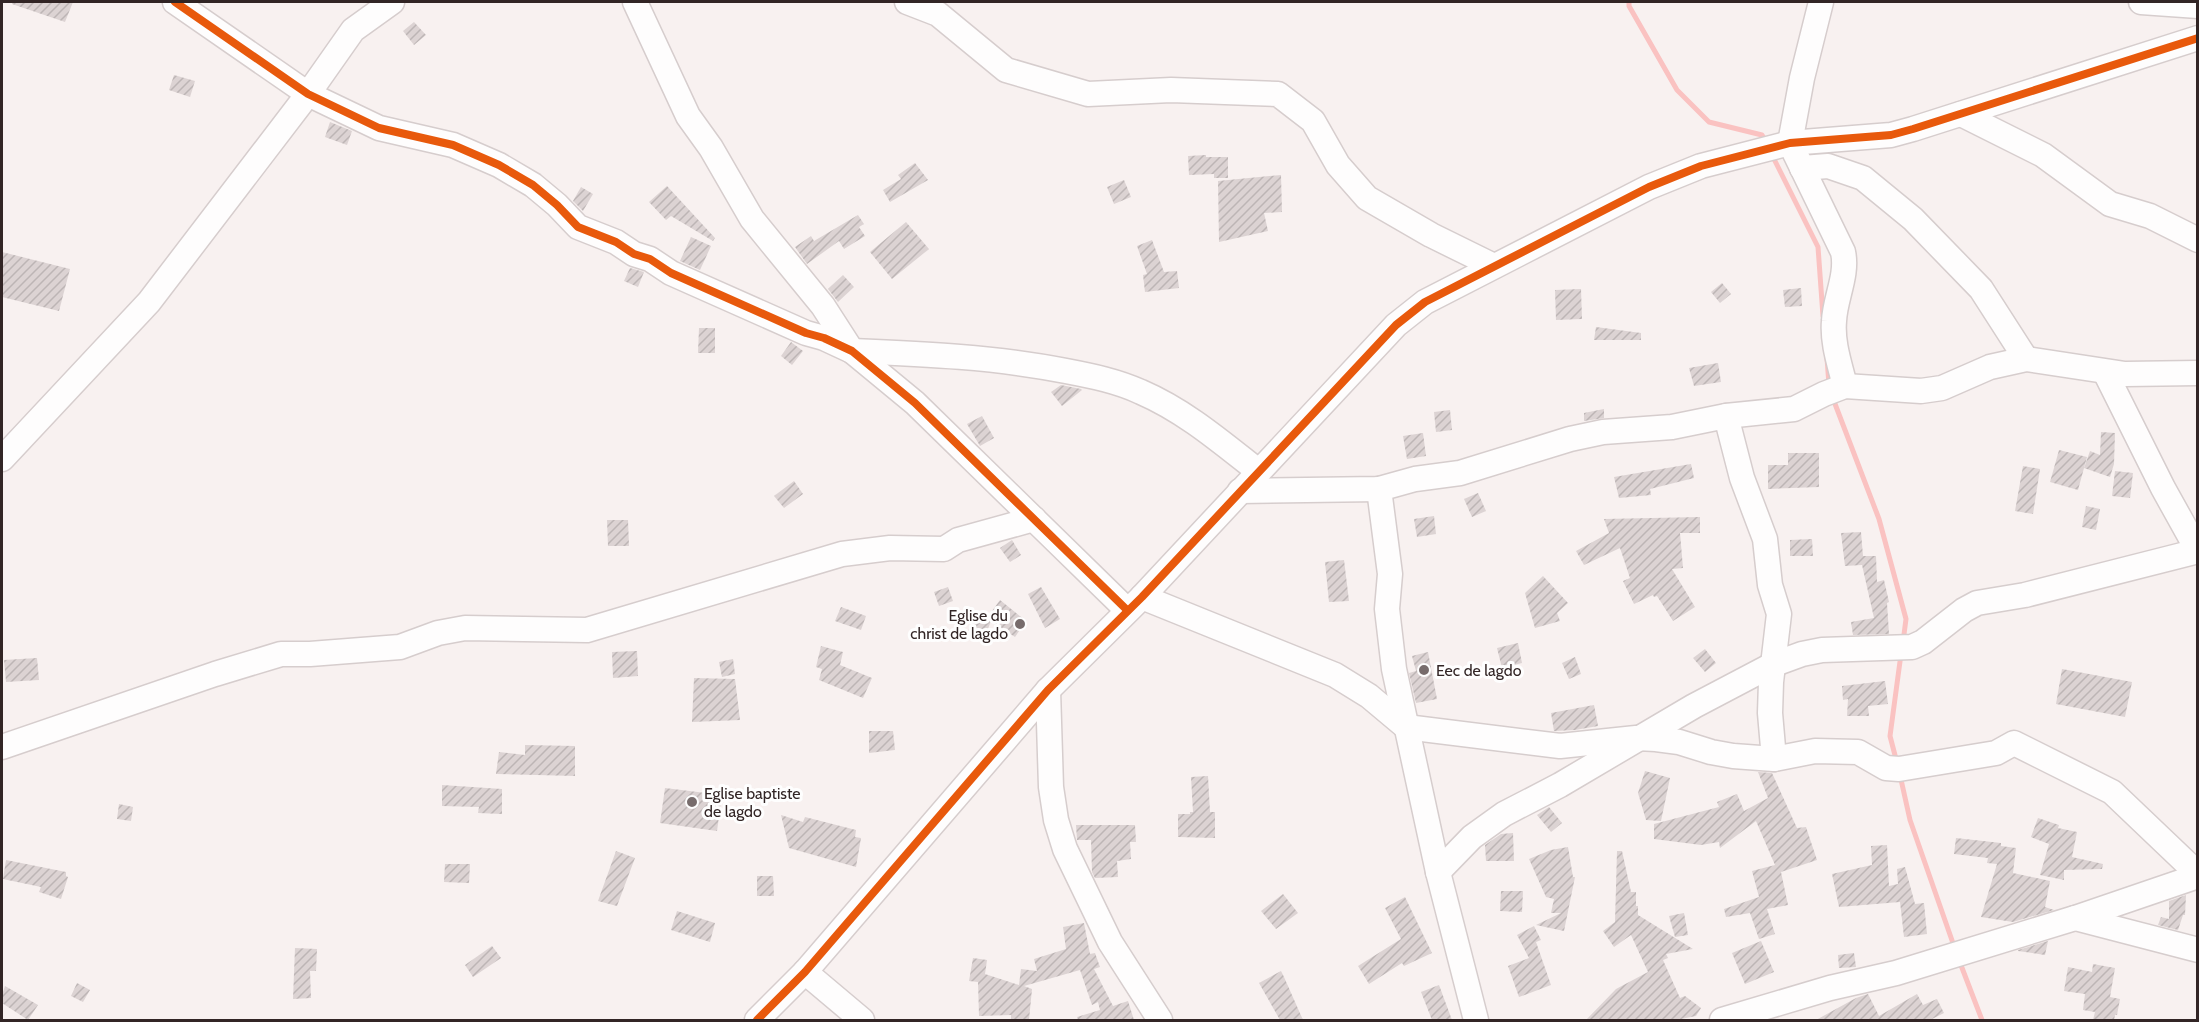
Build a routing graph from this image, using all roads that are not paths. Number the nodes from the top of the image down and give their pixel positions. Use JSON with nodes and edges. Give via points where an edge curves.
{"nodes":[{"id":1,"x":175,"y":2,"type":"edge"},
{"id":2,"x":392,"y":2,"type":"edge"},
{"id":3,"x":635,"y":2,"type":"edge"},
{"id":4,"x":907,"y":2,"type":"edge"},
{"id":5,"x":1821,"y":2,"type":"edge"},
{"id":6,"x":2141,"y":2,"type":"edge"},
{"id":7,"x":2198,"y":6,"type":"edge"},
{"id":8,"x":2198,"y":38,"type":"edge"},
{"id":9,"x":308,"y":94,"type":"junction"},
{"id":10,"x":1961,"y":114,"type":"junction"},
{"id":11,"x":1790,"y":143,"type":"junction"},
{"id":12,"x":1802,"y":168,"type":"junction"},
{"id":13,"x":2198,"y":240,"type":"edge"},
{"id":14,"x":1494,"y":266,"type":"junction"},
{"id":15,"x":852,"y":351,"type":"junction"},
{"id":16,"x":2026,"y":359,"type":"junction"},
{"id":17,"x":2105,"y":372,"type":"junction"},
{"id":18,"x":2198,"y":373,"type":"edge"},
{"id":19,"x":1834,"y":390,"type":"junction"},
{"id":20,"x":1726,"y":416,"type":"junction"},
{"id":21,"x":2,"y":459,"type":"edge"},
{"id":22,"x":1258,"y":471,"type":"junction"},
{"id":23,"x":1379,"y":489,"type":"junction"},
{"id":24,"x":1240,"y":491,"type":"junction"},
{"id":25,"x":1034,"y":519,"type":"junction"},
{"id":26,"x":2198,"y":551,"type":"edge"},
{"id":27,"x":1134,"y":603,"type":"junction"},
{"id":28,"x":1772,"y":665,"type":"junction"},
{"id":29,"x":1048,"y":690,"type":"junction"},
{"id":30,"x":1406,"y":727,"type":"junction"},
{"id":31,"x":1636,"y":738,"type":"junction"},
{"id":32,"x":2,"y":747,"type":"edge"},
{"id":33,"x":1774,"y":759,"type":"junction"},
{"id":34,"x":1438,"y":872,"type":"junction"},
{"id":35,"x":2198,"y":875,"type":"edge"},
{"id":36,"x":2075,"y":918,"type":"junction"},
{"id":37,"x":2198,"y":950,"type":"edge"},
{"id":38,"x":804,"y":972,"type":"junction"},
{"id":39,"x":758,"y":1020,"type":"edge"},
{"id":40,"x":862,"y":1020,"type":"edge"},
{"id":41,"x":1160,"y":1020,"type":"edge"},
{"id":42,"x":1476,"y":1020,"type":"edge"},
{"id":43,"x":1722,"y":1020,"type":"edge"}],
"edges":[{"from":1,"to":9,"type":"street"},
{"from":2,"to":9,"type":"street","via":[[353,30]]},
{"from":3,"to":15,"type":"street","via":[[688,116],[752,219],[823,306]]},
{"from":4,"to":14,"type":"street","via":[[938,14],[1006,70],[1088,94],[1171,90],[1278,94],[1313,121],[1338,165],[1367,198]]},
{"from":5,"to":11,"type":"street"},
{"from":6,"to":7,"type":"street"},
{"from":8,"to":10,"type":"street"},
{"from":9,"to":15,"type":"street","via":[[379,128],[453,146],[499,165],[533,185],[578,227],[616,242],[670,273]]},
{"from":9,"to":21,"type":"street","via":[[148,302]]},
{"from":10,"to":11,"type":"street","via":[[1890,135]]},
{"from":10,"to":13,"type":"street","via":[[2043,155],[2110,204],[2150,216]]},
{"from":11,"to":12,"type":"street"},
{"from":11,"to":14,"type":"street","via":[[1701,166],[1649,186]]},
{"from":12,"to":16,"type":"street","via":[[1828,166],[1863,178],[1913,219],[1981,289]]},
{"from":12,"to":19,"type":"street","via":[[1846,262],[1834,320]]},
{"from":14,"to":22,"type":"street","via":[[1425,302],[1396,325]]},
{"from":15,"to":22,"type":"street","via":[[1032,364],[1102,378],[1142,392],[1193,420]]},
{"from":15,"to":25,"type":"street","via":[[915,402]]},
{"from":16,"to":17,"type":"street"},
{"from":16,"to":19,"type":"street","via":[[1990,367],[1942,388]]},
{"from":17,"to":18,"type":"street"},
{"from":17,"to":26,"type":"street"},
{"from":19,"to":20,"type":"street","via":[[1794,409]]},
{"from":20,"to":23,"type":"street","via":[[1672,427],[1603,432],[1460,473]]},
{"from":20,"to":28,"type":"street","via":[[1742,478],[1766,539],[1770,585],[1779,614]]},
{"from":22,"to":24,"type":"street"},
{"from":23,"to":24,"type":"street"},
{"from":23,"to":30,"type":"street","via":[[1390,574],[1387,609]]},
{"from":24,"to":27,"type":"street"},
{"from":25,"to":27,"type":"street"},
{"from":25,"to":32,"type":"street","via":[[958,540],[944,549],[890,548],[842,554],[587,630],[465,627],[400,647],[281,654]]},
{"from":26,"to":28,"type":"street","via":[[2025,595],[1977,603],[1912,647],[1822,650]]},
{"from":27,"to":29,"type":"street"},
{"from":27,"to":30,"type":"street","via":[[1335,675]]},
{"from":28,"to":31,"type":"street"},
{"from":28,"to":33,"type":"street","via":[[1770,713]]},
{"from":29,"to":38,"type":"street"},
{"from":29,"to":41,"type":"street","via":[[1051,787],[1065,849],[1110,942]]},
{"from":30,"to":31,"type":"street","via":[[1560,746]]},
{"from":30,"to":34,"type":"street"},
{"from":31,"to":33,"type":"street","via":[[1678,742],[1733,756]]},
{"from":31,"to":34,"type":"street","via":[[1504,814],[1472,837]]},
{"from":33,"to":35,"type":"street","via":[[1815,751],[1858,752],[1886,768],[1899,769],[1996,753],[2014,742],[2112,792]]},
{"from":34,"to":42,"type":"street"},
{"from":35,"to":36,"type":"street"},
{"from":36,"to":37,"type":"street"},
{"from":36,"to":43,"type":"street","via":[[1896,973]]},
{"from":38,"to":39,"type":"street"},
{"from":38,"to":40,"type":"street"}]}
